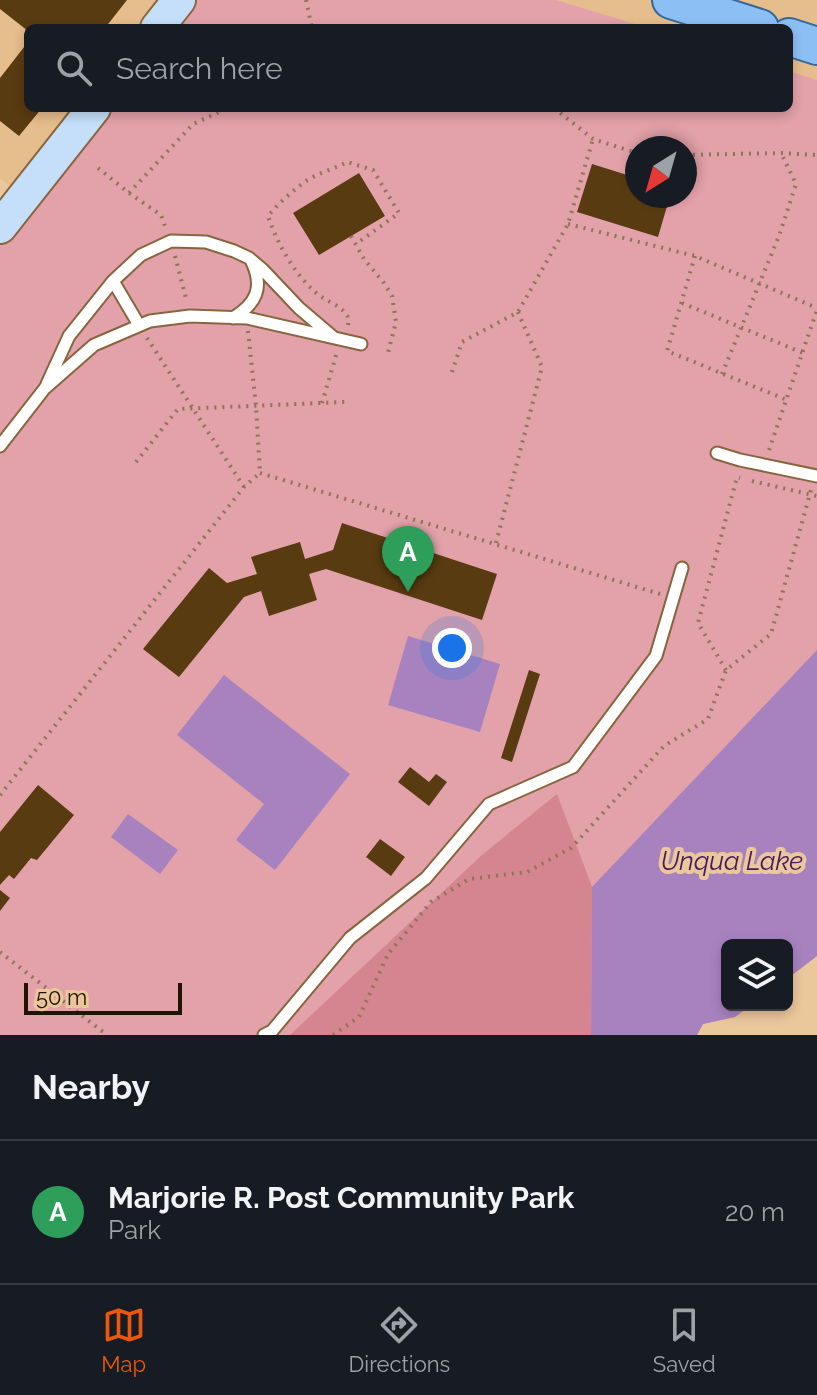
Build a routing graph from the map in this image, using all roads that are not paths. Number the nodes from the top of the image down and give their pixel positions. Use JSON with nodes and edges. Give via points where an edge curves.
{"nodes":[{"id":1,"x":179,"y":0,"type":"edge"},
{"id":2,"x":671,"y":0,"type":"edge"},
{"id":3,"x":160,"y":24,"type":"edge"},
{"id":4,"x":747,"y":24,"type":"edge"},
{"id":5,"x":793,"y":38,"type":"edge"},
{"id":6,"x":817,"y":46,"type":"edge"},
{"id":7,"x":91,"y":112,"type":"edge"},
{"id":8,"x":0,"y":227,"type":"edge"},
{"id":9,"x":249,"y":258,"type":"junction"},
{"id":10,"x":113,"y":281,"type":"junction"},
{"id":11,"x":233,"y":318,"type":"junction"},
{"id":12,"x":139,"y":325,"type":"junction"},
{"id":13,"x":334,"y":338,"type":"junction"},
{"id":14,"x":361,"y":344,"type":"dead end"},
{"id":15,"x":45,"y":388,"type":"junction"},
{"id":16,"x":0,"y":446,"type":"edge"},
{"id":17,"x":717,"y":453,"type":"dead end"},
{"id":18,"x":816,"y":476,"type":"edge"},
{"id":19,"x":682,"y":568,"type":"dead end"},
{"id":20,"x":264,"y":1035,"type":"edge"}],
"edges":[{"from":1,"to":3,"type":"street"},
{"from":2,"to":4,"type":"main road"},
{"from":5,"to":6,"type":"main road"},
{"from":7,"to":8,"type":"street"},
{"from":9,"to":10,"type":"lane","via":[[206,242],[171,241],[141,255]]},
{"from":9,"to":11,"type":"lane","via":[[257,292],[250,306]]},
{"from":9,"to":13,"type":"lane"},
{"from":10,"to":12,"type":"lane"},
{"from":10,"to":15,"type":"lane","via":[[69,336]]},
{"from":11,"to":12,"type":"lane","via":[[190,316]]},
{"from":11,"to":13,"type":"lane"},
{"from":12,"to":15,"type":"lane","via":[[94,345]]},
{"from":13,"to":14,"type":"lane"},
{"from":15,"to":16,"type":"lane"},
{"from":17,"to":18,"type":"lane"},
{"from":19,"to":20,"type":"lane","via":[[656,656],[573,767],[489,804],[426,878],[350,938]]}]}
